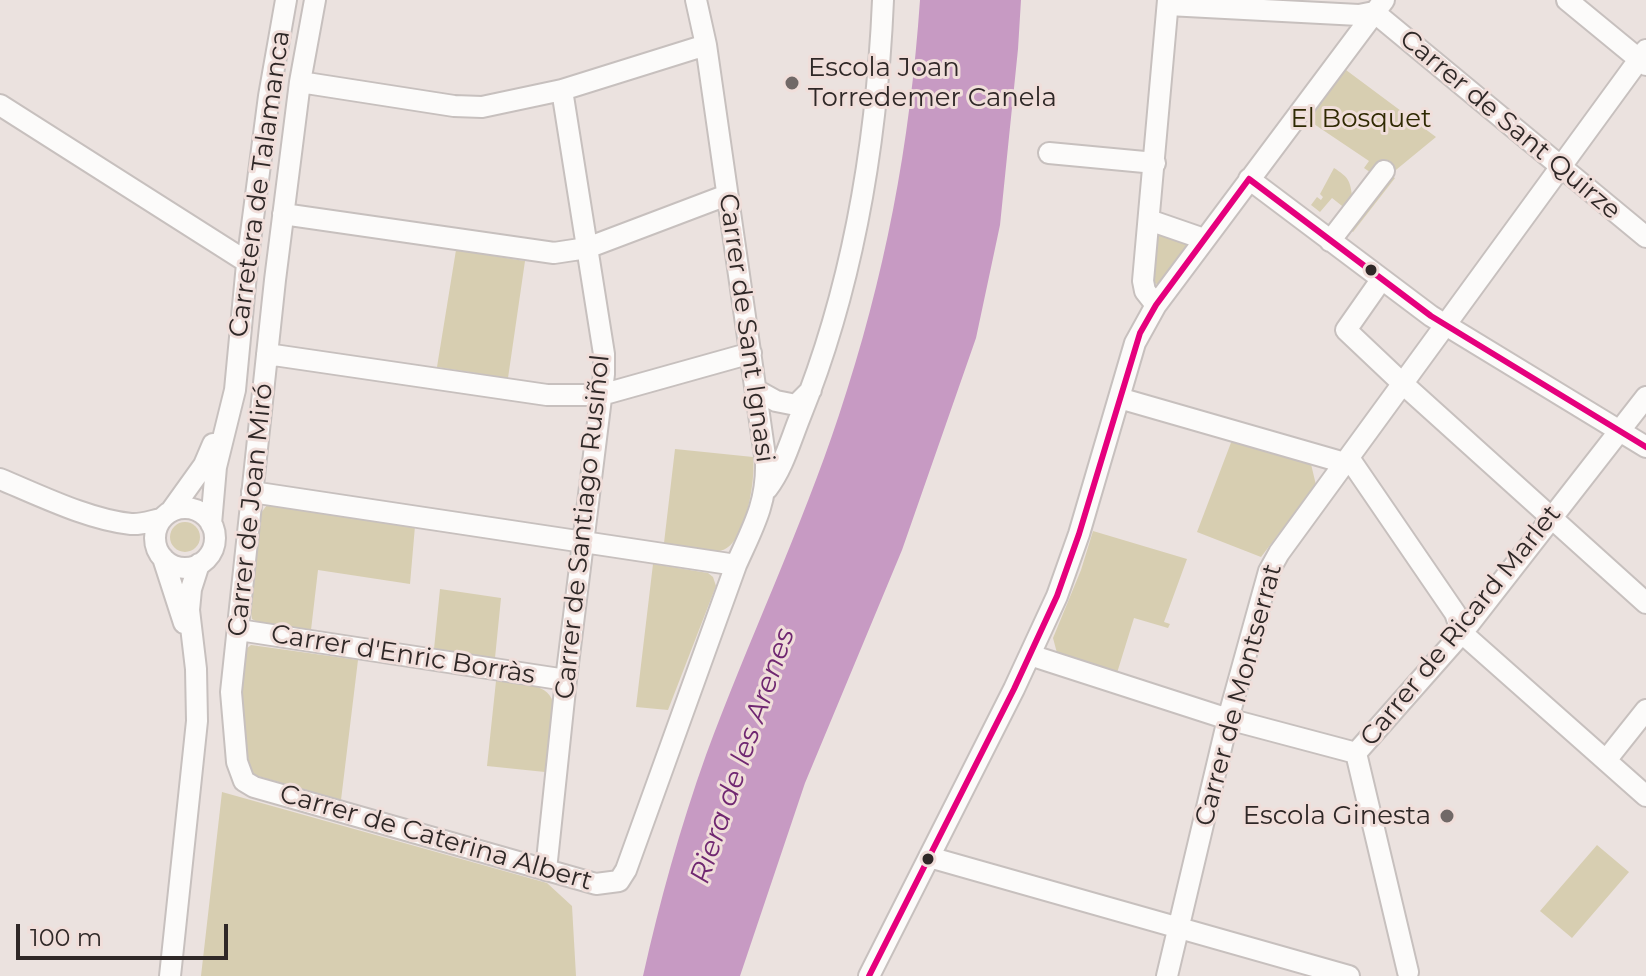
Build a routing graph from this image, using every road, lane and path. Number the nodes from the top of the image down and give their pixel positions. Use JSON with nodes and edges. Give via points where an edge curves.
{"nodes":[{"id":1,"x":286,"y":0,"type":"edge"},
{"id":2,"x":315,"y":0,"type":"edge"},
{"id":3,"x":696,"y":0,"type":"edge"},
{"id":4,"x":883,"y":0,"type":"edge"},
{"id":5,"x":1567,"y":0,"type":"edge"},
{"id":6,"x":1168,"y":2,"type":"edge"},
{"id":7,"x":1379,"y":6,"type":"edge"},
{"id":8,"x":706,"y":45,"type":"junction"},
{"id":9,"x":1644,"y":58,"type":"edge"},
{"id":10,"x":300,"y":82,"type":"junction"},
{"id":11,"x":562,"y":90,"type":"junction"},
{"id":12,"x":0,"y":105,"type":"edge"},
{"id":13,"x":1049,"y":153,"type":"dead end"},
{"id":14,"x":1155,"y":163,"type":"junction"},
{"id":15,"x":1560,"y":168,"type":"junction"},
{"id":16,"x":1384,"y":171,"type":"dead end"},
{"id":17,"x":1249,"y":179,"type":"junction"},
{"id":18,"x":727,"y":195,"type":"junction"},
{"id":19,"x":283,"y":214,"type":"junction"},
{"id":20,"x":1149,"y":220,"type":"junction"},
{"id":21,"x":1646,"y":237,"type":"edge"},
{"id":22,"x":1204,"y":239,"type":"junction"},
{"id":23,"x":1330,"y":241,"type":"junction"},
{"id":24,"x":587,"y":248,"type":"junction"},
{"id":25,"x":247,"y":262,"type":"junction"},
{"id":26,"x":1381,"y":280,"type":"junction"},
{"id":27,"x":1156,"y":305,"type":"junction"},
{"id":28,"x":1444,"y":325,"type":"junction"},
{"id":29,"x":751,"y":353,"type":"junction"},
{"id":30,"x":267,"y":354,"type":"junction"},
{"id":31,"x":235,"y":368,"type":"junction"},
{"id":32,"x":1402,"y":383,"type":"junction"},
{"id":33,"x":756,"y":390,"type":"junction"},
{"id":34,"x":811,"y":390,"type":"junction"},
{"id":35,"x":601,"y":395,"type":"junction"},
{"id":36,"x":1646,"y":397,"type":"edge"},
{"id":37,"x":1119,"y":398,"type":"junction"},
{"id":38,"x":1619,"y":431,"type":"junction"},
{"id":39,"x":1646,"y":447,"type":"edge"},
{"id":40,"x":1347,"y":460,"type":"junction"},
{"id":41,"x":0,"y":479,"type":"edge"},
{"id":42,"x":0,"y":489,"type":"edge"},
{"id":43,"x":767,"y":489,"type":"junction"},
{"id":44,"x":252,"y":492,"type":"junction"},
{"id":45,"x":38,"y":494,"type":"junction"},
{"id":46,"x":166,"y":515,"type":"junction"},
{"id":47,"x":102,"y":517,"type":"junction"},
{"id":48,"x":1551,"y":517,"type":"junction"},
{"id":49,"x":211,"y":524,"type":"junction"},
{"id":50,"x":584,"y":542,"type":"junction"},
{"id":51,"x":161,"y":556,"type":"junction"},
{"id":52,"x":199,"y":564,"type":"junction"},
{"id":53,"x":736,"y":565,"type":"junction"},
{"id":54,"x":1646,"y":603,"type":"edge"},
{"id":55,"x":239,"y":630,"type":"junction"},
{"id":56,"x":1462,"y":633,"type":"junction"},
{"id":57,"x":192,"y":645,"type":"junction"},
{"id":58,"x":1030,"y":655,"type":"junction"},
{"id":59,"x":566,"y":680,"type":"junction"},
{"id":60,"x":1646,"y":710,"type":"edge"},
{"id":61,"x":1228,"y":719,"type":"junction"},
{"id":62,"x":1356,"y":753,"type":"junction"},
{"id":63,"x":1607,"y":759,"type":"junction"},
{"id":64,"x":244,"y":781,"type":"joint"},
{"id":65,"x":1646,"y":796,"type":"edge"},
{"id":66,"x":929,"y":857,"type":"junction"},
{"id":67,"x":546,"y":870,"type":"junction"},
{"id":68,"x":624,"y":873,"type":"joint"},
{"id":69,"x":1178,"y":928,"type":"junction"},
{"id":70,"x":1406,"y":975,"type":"edge"},
{"id":71,"x":170,"y":976,"type":"edge"},
{"id":72,"x":869,"y":976,"type":"edge"},
{"id":73,"x":1167,"y":976,"type":"edge"},
{"id":74,"x":1349,"y":976,"type":"edge"}],
"edges":[{"from":1,"to":25,"type":"street","name":"Carretera de Talamanca"},
{"from":2,"to":10,"type":"street","name":"Carrer de Joan Miró"},
{"from":3,"to":8,"type":"street","name":"Carrer de Sant Ignasi"},
{"from":4,"to":34,"type":"street","via":[[872,136],[859,210]]},
{"from":5,"to":9,"type":"street"},
{"from":6,"to":7,"type":"street","via":[[1359,15]]},
{"from":6,"to":14,"type":"street"},
{"from":7,"to":15,"type":"street","name":"Carrer de Sant Quirze"},
{"from":7,"to":17,"type":"street"},
{"from":8,"to":11,"type":"street"},
{"from":8,"to":18,"type":"street","name":"Carrer de Sant Ignasi"},
{"from":9,"to":15,"type":"street","name":"Carrer de Montserrat"},
{"from":10,"to":11,"type":"street","via":[[468,107]]},
{"from":10,"to":19,"type":"street","name":"Carrer de Joan Miró"},
{"from":11,"to":24,"type":"street","name":"Carrer de Santiago Rusiñol"},
{"from":12,"to":25,"type":"street"},
{"from":13,"to":14,"type":"street"},
{"from":14,"to":20,"type":"street"},
{"from":15,"to":21,"type":"street","name":"Carrer de Sant Quirze"},
{"from":15,"to":28,"type":"street","name":"Carrer de Montserrat"},
{"from":16,"to":23,"type":"street"},
{"from":17,"to":22,"type":"street"},
{"from":17,"to":23,"type":"street"},
{"from":18,"to":24,"type":"street"},
{"from":18,"to":29,"type":"street","name":"Carrer de Sant Ignasi"},
{"from":19,"to":24,"type":"street","via":[[537,252]]},
{"from":19,"to":30,"type":"street","name":"Carrer de Joan Miró"},
{"from":20,"to":22,"type":"street"},
{"from":20,"to":27,"type":"street","via":[[1143,286]]},
{"from":22,"to":27,"type":"street"},
{"from":23,"to":26,"type":"street"},
{"from":24,"to":35,"type":"street","name":"Carrer de Santiago Rusiñol","via":[[604,354]]},
{"from":25,"to":31,"type":"street","name":"Carretera de Talamanca"},
{"from":26,"to":28,"type":"street"},
{"from":26,"to":32,"type":"street","via":[[1346,330]]},
{"from":27,"to":37,"type":"street","via":[[1140,333]]},
{"from":28,"to":32,"type":"street","name":"Carrer de Montserrat"},
{"from":28,"to":38,"type":"street"},
{"from":29,"to":33,"type":"street","name":"Carrer de Sant Ignasi"},
{"from":29,"to":35,"type":"street"},
{"from":30,"to":35,"type":"street","via":[[547,395]]},
{"from":30,"to":44,"type":"street","name":"Carrer de Joan Miró"},
{"from":31,"to":46,"type":"street","name":"Carretera de Talamanca","via":[[223,394],[210,453]]},
{"from":31,"to":49,"type":"street","name":"Carretera de Talamanca","via":[[235,390],[214,475]]},
{"from":32,"to":40,"type":"street","name":"Carrer de Montserrat"},
{"from":32,"to":48,"type":"street"},
{"from":33,"to":34,"type":"street","via":[[796,405]]},
{"from":33,"to":43,"type":"street","name":"Carrer de Sant Ignasi"},
{"from":34,"to":43,"type":"street"},
{"from":35,"to":50,"type":"street","name":"Carrer de Santiago Rusiñol"},
{"from":36,"to":38,"type":"street","name":"Carrer de Ricard Marlet"},
{"from":37,"to":40,"type":"street"},
{"from":37,"to":58,"type":"street","via":[[1072,555]]},
{"from":38,"to":39,"type":"street"},
{"from":38,"to":48,"type":"street","name":"Carrer de Ricard Marlet"},
{"from":40,"to":56,"type":"street","via":[[1455,613]]},
{"from":40,"to":61,"type":"street","name":"Carrer de Montserrat","via":[[1269,571]]},
{"from":41,"to":45,"type":"street"},
{"from":42,"to":45,"type":"street"},
{"from":43,"to":53,"type":"street","name":"Carrer de Sant Ignasi"},
{"from":44,"to":50,"type":"street"},
{"from":44,"to":55,"type":"street","name":"Carrer de Joan Miró"},
{"from":45,"to":47,"type":"street"},
{"from":46,"to":47,"type":"street","via":[[133,525]]},
{"from":46,"to":49,"type":"street","via":[[186,508]]},
{"from":46,"to":51,"type":"street","via":[[155,535]]},
{"from":47,"to":51,"type":"street"},
{"from":48,"to":54,"type":"street"},
{"from":48,"to":56,"type":"street","name":"Carrer de Ricard Marlet"},
{"from":49,"to":52,"type":"street","via":[[214,542]]},
{"from":50,"to":53,"type":"street"},
{"from":50,"to":59,"type":"street","name":"Carrer de Santiago Rusiñol"},
{"from":51,"to":52,"type":"street","via":[[184,568]]},
{"from":51,"to":57,"type":"street"},
{"from":52,"to":57,"type":"street","via":[[189,610]]},
{"from":53,"to":68,"type":"street","name":"Carrer de Sant Ignasi"},
{"from":55,"to":59,"type":"street","name":"Carrer d'Enric Borràs"},
{"from":55,"to":64,"type":"street","name":"Carrer de Joan Miró","via":[[231,692],[237,762]]},
{"from":56,"to":62,"type":"street","name":"Carrer de Ricard Marlet"},
{"from":56,"to":63,"type":"street"},
{"from":57,"to":71,"type":"street","via":[[197,721]]},
{"from":58,"to":61,"type":"street"},
{"from":58,"to":66,"type":"street"},
{"from":59,"to":67,"type":"street","name":"Carrer de Santiago Rusiñol"},
{"from":60,"to":63,"type":"street"},
{"from":61,"to":62,"type":"street"},
{"from":61,"to":69,"type":"street","name":"Carrer de Montserrat"},
{"from":62,"to":70,"type":"street","name":"Carrer de Ricard Marlet"},
{"from":63,"to":65,"type":"street"},
{"from":64,"to":67,"type":"street","name":"Carrer de Caterina Albert"},
{"from":66,"to":69,"type":"street"},
{"from":66,"to":72,"type":"street"},
{"from":67,"to":68,"type":"street","name":"Carrer de Caterina Albert","via":[[608,885]]},
{"from":69,"to":73,"type":"street","name":"Carrer de Montserrat"},
{"from":69,"to":74,"type":"street"}]}
